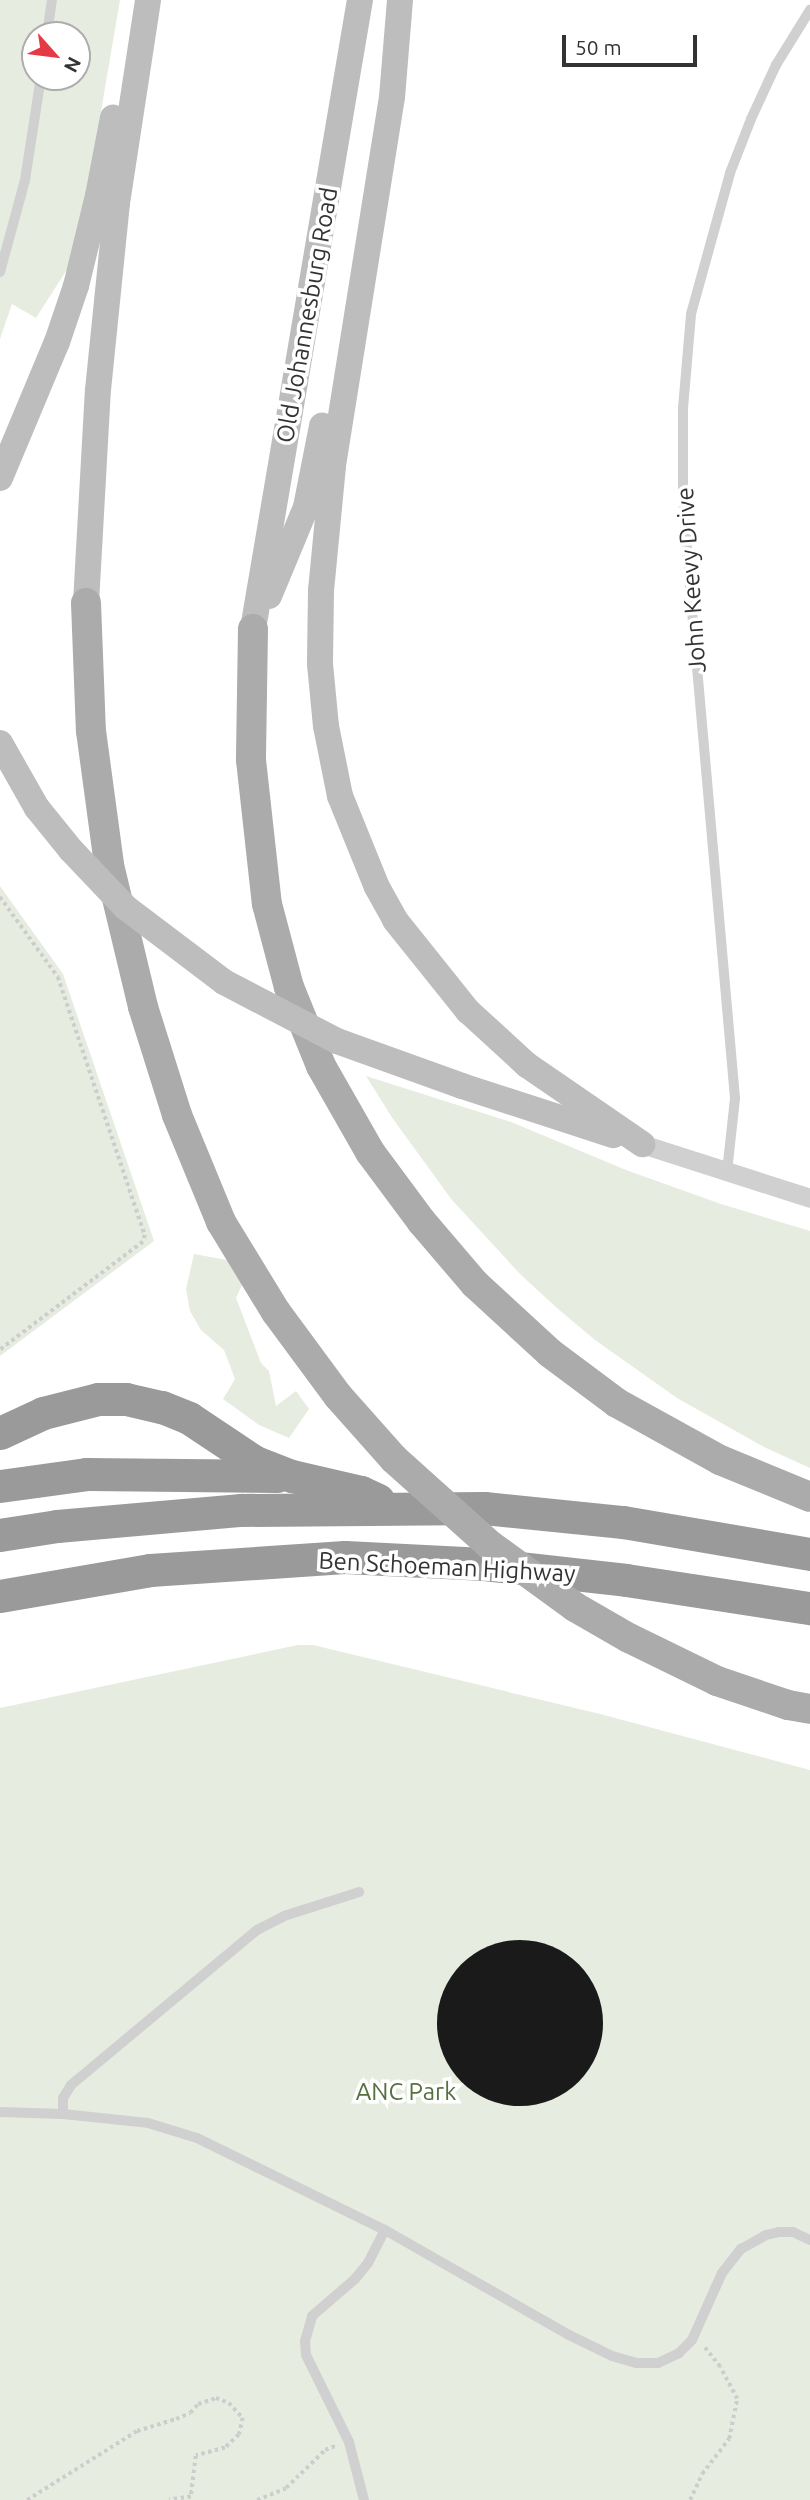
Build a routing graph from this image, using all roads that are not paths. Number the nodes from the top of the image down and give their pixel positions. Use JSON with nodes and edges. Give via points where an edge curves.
{"nodes":[{"id":1,"x":52,"y":0,"type":"edge"},
{"id":2,"x":134,"y":0,"type":"edge"},
{"id":3,"x":148,"y":0,"type":"edge"},
{"id":4,"x":360,"y":0,"type":"edge"},
{"id":5,"x":400,"y":0,"type":"edge"},
{"id":6,"x":810,"y":10,"type":"edge"},
{"id":7,"x":49,"y":21,"type":"edge"},
{"id":8,"x":397,"y":29,"type":"junction"},
{"id":9,"x":39,"y":91,"type":"edge"},
{"id":10,"x":0,"y":272,"type":"edge"},
{"id":11,"x":0,"y":478,"type":"edge"},
{"id":12,"x":86,"y":603,"type":"joint"},
{"id":13,"x":253,"y":629,"type":"junction"},
{"id":14,"x":0,"y":743,"type":"edge"},
{"id":15,"x":642,"y":1144,"type":"junction"},
{"id":16,"x":727,"y":1172,"type":"junction"},
{"id":17,"x":810,"y":1198,"type":"edge"},
{"id":18,"x":0,"y":1433,"type":"edge"},
{"id":19,"x":292,"y":1476,"type":"junction"},
{"id":20,"x":0,"y":1486,"type":"edge"},
{"id":21,"x":810,"y":1497,"type":"edge"},
{"id":22,"x":393,"y":1507,"type":"junction"},
{"id":23,"x":0,"y":1535,"type":"edge"},
{"id":24,"x":810,"y":1554,"type":"edge"},
{"id":25,"x":0,"y":1596,"type":"edge"},
{"id":26,"x":810,"y":1608,"type":"edge"},
{"id":27,"x":799,"y":1707,"type":"edge"},
{"id":28,"x":359,"y":1892,"type":"dead end"},
{"id":29,"x":0,"y":2112,"type":"edge"},
{"id":30,"x":63,"y":2114,"type":"junction"},
{"id":31,"x":385,"y":2230,"type":"junction"},
{"id":32,"x":809,"y":2237,"type":"edge"},
{"id":33,"x":364,"y":2500,"type":"edge"}],
"edges":[{"from":1,"to":7,"type":"lane"},
{"from":2,"to":11,"type":"main road","via":[[98,196],[76,286]]},
{"from":3,"to":12,"type":"main road","via":[[107,297]]},
{"from":4,"to":13,"type":"main road","name":"Old Johannesburg Road"},
{"from":5,"to":8,"type":"main road"},
{"from":6,"to":16,"type":"lane","name":"John Keevy Drive","via":[[776,65],[730,173],[691,314],[683,408],[691,599],[735,1098]]},
{"from":8,"to":13,"type":"main road","via":[[359,209],[306,507]]},
{"from":8,"to":15,"type":"main road","via":[[392,97],[333,466],[321,590],[320,664],[340,796],[395,920],[468,1012],[527,1065]]},
{"from":9,"to":10,"type":"lane","via":[[25,180]]},
{"from":12,"to":27,"type":"main road","bridge":true,"via":[[91,730],[109,865],[143,1007],[177,1115],[221,1222],[276,1312],[338,1396],[394,1459],[490,1545],[575,1607],[629,1638],[717,1681]]},
{"from":13,"to":21,"type":"main road","via":[[251,760],[267,904],[289,987],[321,1066],[370,1152],[475,1284],[550,1353],[617,1403],[720,1460]]},
{"from":14,"to":15,"type":"main road","bridge":true,"via":[[37,808],[71,850],[125,907],[224,982],[337,1041]]},
{"from":15,"to":16,"type":"street"},
{"from":16,"to":17,"type":"street"},
{"from":18,"to":19,"type":"highway","via":[[43,1413],[98,1399],[126,1399],[189,1418],[255,1462]]},
{"from":19,"to":20,"type":"highway","via":[[86,1474]]},
{"from":19,"to":22,"type":"highway","via":[[361,1492]]},
{"from":22,"to":23,"type":"highway","via":[[241,1510]]},
{"from":22,"to":24,"type":"highway","via":[[484,1508],[609,1521]]},
{"from":25,"to":26,"type":"highway","name":"Ben Schoeman Highway","via":[[150,1570],[345,1557],[484,1564]]},
{"from":28,"to":30,"type":"lane","via":[[284,1916],[257,1930],[71,2085],[63,2098]]},
{"from":29,"to":30,"type":"lane"},
{"from":30,"to":31,"type":"lane","via":[[175,2130]]},
{"from":31,"to":32,"type":"lane","via":[[612,2356],[636,2363],[658,2363],[692,2340],[722,2273],[741,2249],[779,2232]]},
{"from":31,"to":33,"type":"lane","via":[[362,2271],[312,2316],[307,2327],[306,2355],[349,2442]]}]}
